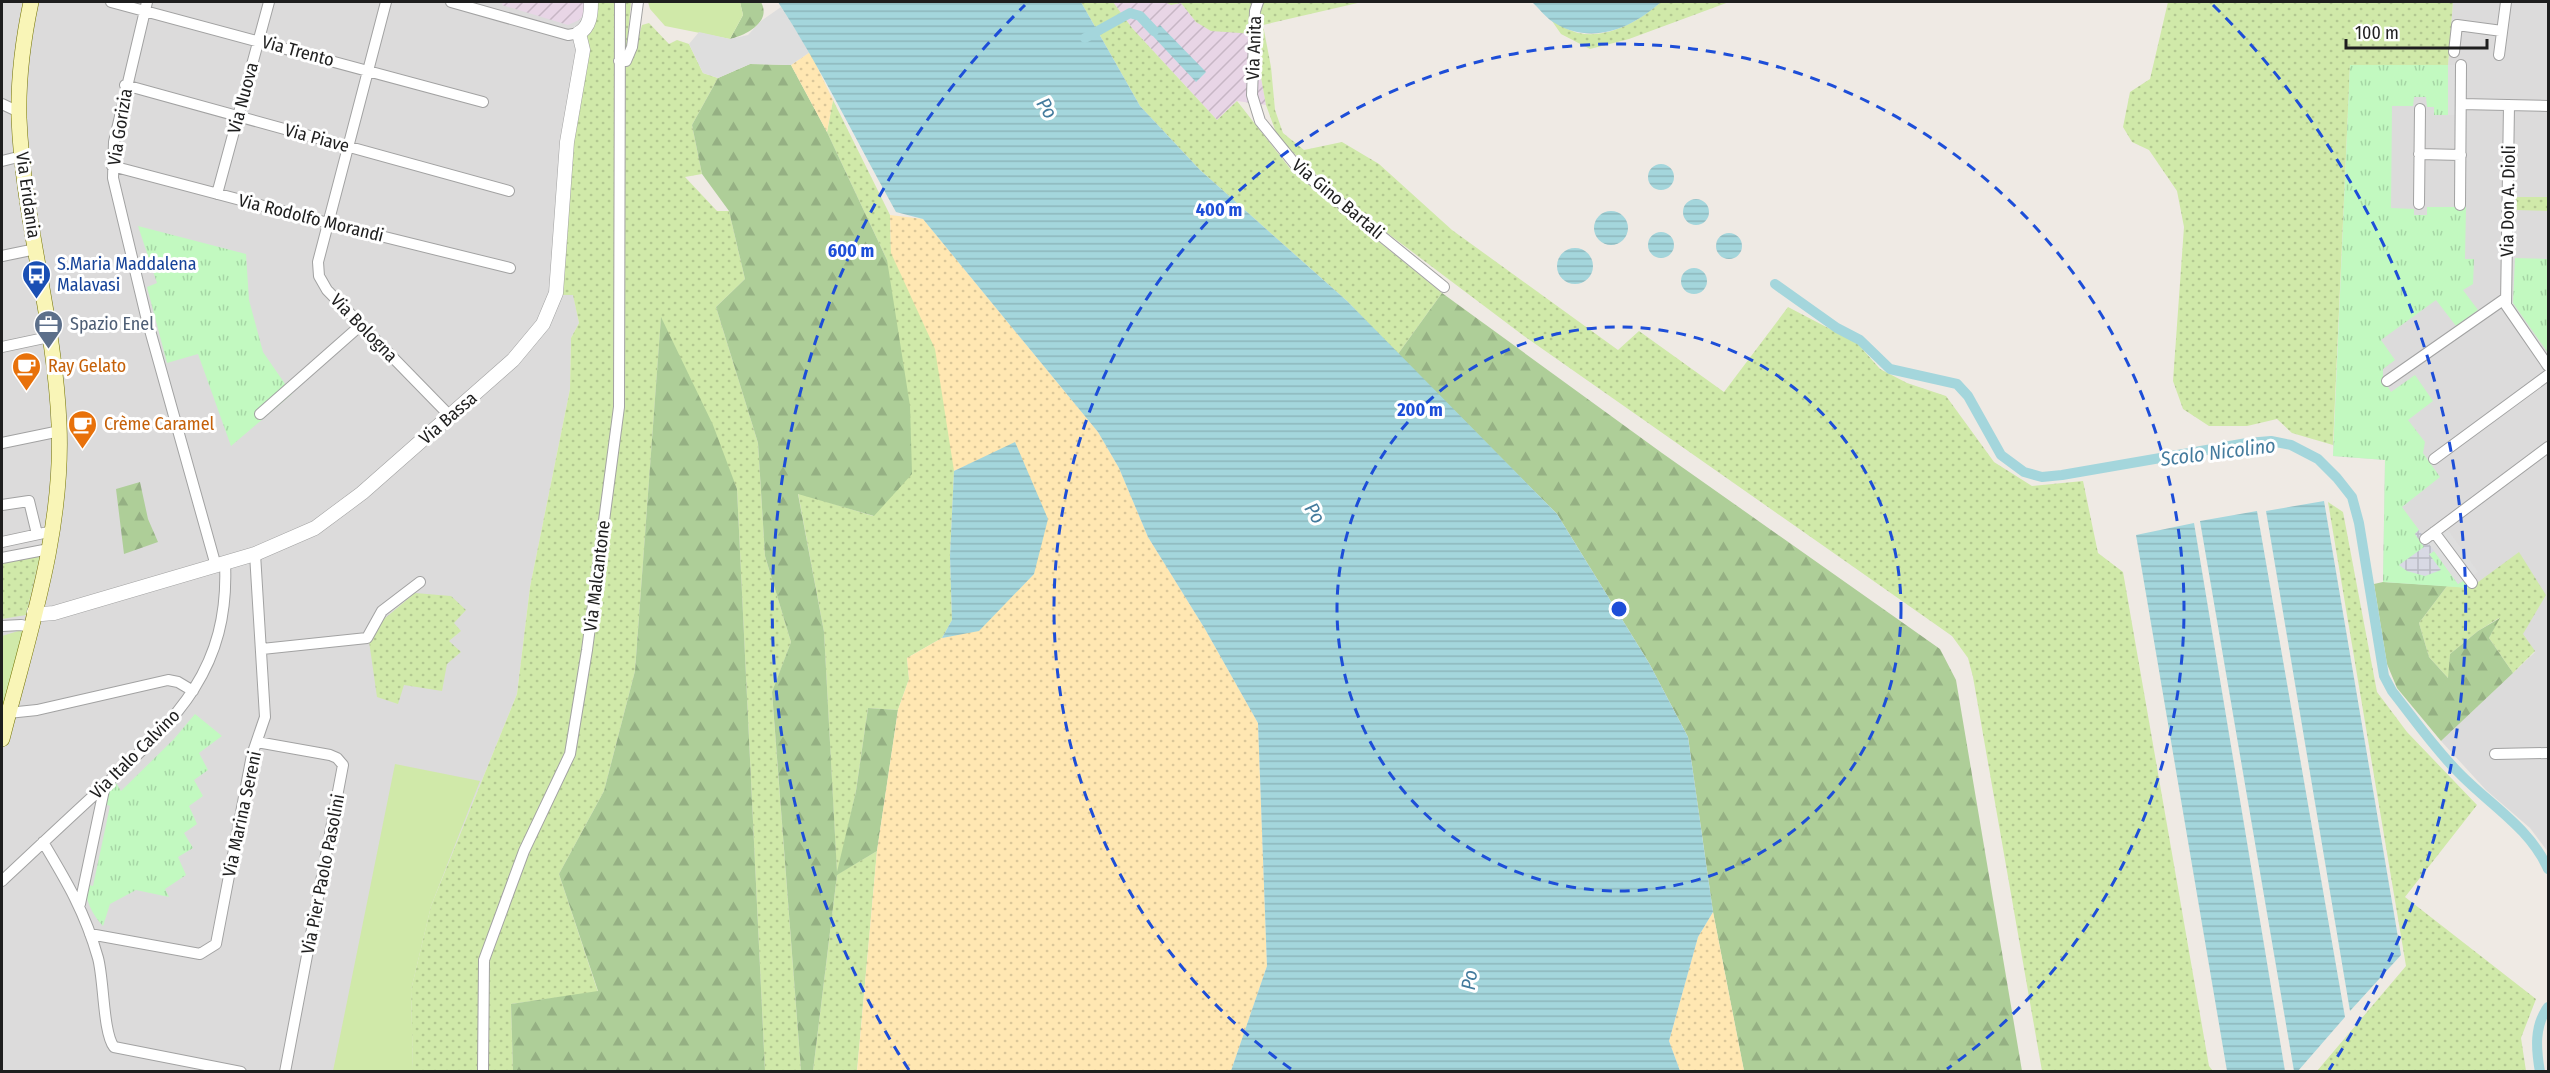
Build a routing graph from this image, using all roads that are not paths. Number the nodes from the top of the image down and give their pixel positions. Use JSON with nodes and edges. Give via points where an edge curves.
{"nodes":[{"id":1,"x":31,"y":2,"type":"edge"},
{"id":2,"x":111,"y":2,"type":"edge"},
{"id":3,"x":269,"y":2,"type":"edge"},
{"id":4,"x":386,"y":2,"type":"edge"},
{"id":5,"x":451,"y":2,"type":"edge"},
{"id":6,"x":591,"y":2,"type":"edge"},
{"id":7,"x":620,"y":2,"type":"edge"},
{"id":8,"x":638,"y":2,"type":"edge"},
{"id":9,"x":1258,"y":2,"type":"edge"},
{"id":10,"x":2506,"y":2,"type":"edge"},
{"id":11,"x":146,"y":6,"type":"edge"},
{"id":12,"x":2502,"y":31,"type":"junction"},
{"id":13,"x":579,"y":33,"type":"junction"},
{"id":14,"x":259,"y":41,"type":"junction"},
{"id":15,"x":2454,"y":52,"type":"dead end"},
{"id":16,"x":2499,"y":55,"type":"dead end"},
{"id":17,"x":619,"y":61,"type":"junction"},
{"id":18,"x":2462,"y":65,"type":"dead end"},
{"id":19,"x":367,"y":70,"type":"junction"},
{"id":20,"x":125,"y":86,"type":"junction"},
{"id":21,"x":1252,"y":95,"type":"joint"},
{"id":22,"x":483,"y":102,"type":"dead end"},
{"id":23,"x":2,"y":104,"type":"edge"},
{"id":24,"x":2461,"y":104,"type":"junction"},
{"id":25,"x":2509,"y":105,"type":"junction"},
{"id":26,"x":2548,"y":106,"type":"edge"},
{"id":27,"x":2420,"y":109,"type":"dead end"},
{"id":28,"x":19,"y":112,"type":"junction"},
{"id":29,"x":238,"y":116,"type":"junction"},
{"id":30,"x":347,"y":146,"type":"junction"},
{"id":31,"x":2419,"y":154,"type":"junction"},
{"id":32,"x":2461,"y":155,"type":"junction"},
{"id":33,"x":22,"y":156,"type":"junction"},
{"id":34,"x":2,"y":161,"type":"edge"},
{"id":35,"x":112,"y":166,"type":"junction"},
{"id":36,"x":509,"y":191,"type":"dead end"},
{"id":37,"x":217,"y":194,"type":"junction"},
{"id":38,"x":2419,"y":204,"type":"dead end"},
{"id":39,"x":2460,"y":205,"type":"dead end"},
{"id":40,"x":328,"y":223,"type":"junction"},
{"id":41,"x":36,"y":249,"type":"junction"},
{"id":42,"x":2,"y":256,"type":"edge"},
{"id":43,"x":510,"y":268,"type":"dead end"},
{"id":44,"x":1444,"y":287,"type":"dead end"},
{"id":45,"x":2506,"y":298,"type":"junction"},
{"id":46,"x":361,"y":325,"type":"junction"},
{"id":47,"x":49,"y":338,"type":"junction"},
{"id":48,"x":2,"y":347,"type":"edge"},
{"id":49,"x":2548,"y":366,"type":"edge"},
{"id":50,"x":2548,"y":375,"type":"edge"},
{"id":51,"x":2387,"y":381,"type":"dead end"},
{"id":52,"x":260,"y":414,"type":"dead end"},
{"id":53,"x":450,"y":416,"type":"junction"},
{"id":54,"x":60,"y":431,"type":"junction"},
{"id":55,"x":2,"y":443,"type":"edge"},
{"id":56,"x":2548,"y":447,"type":"edge"},
{"id":57,"x":2434,"y":459,"type":"dead end"},
{"id":58,"x":2,"y":505,"type":"edge"},
{"id":59,"x":53,"y":531,"type":"junction"},
{"id":60,"x":37,"y":534,"type":"junction"},
{"id":61,"x":2,"y":542,"type":"edge"},
{"id":62,"x":49,"y":549,"type":"junction"},
{"id":63,"x":255,"y":554,"type":"junction"},
{"id":64,"x":2,"y":558,"type":"edge"},
{"id":65,"x":220,"y":564,"type":"junction"},
{"id":66,"x":420,"y":582,"type":"dead end"},
{"id":67,"x":2472,"y":584,"type":"dead end"},
{"id":68,"x":32,"y":620,"type":"junction"},
{"id":69,"x":2,"y":626,"type":"edge"},
{"id":70,"x":262,"y":649,"type":"junction"},
{"id":71,"x":193,"y":691,"type":"junction"},
{"id":72,"x":8,"y":713,"type":"junction"},
{"id":73,"x":2,"y":739,"type":"edge"},
{"id":74,"x":257,"y":742,"type":"junction"},
{"id":75,"x":2548,"y":753,"type":"edge"},
{"id":76,"x":2495,"y":754,"type":"dead end"},
{"id":77,"x":105,"y":785,"type":"junction"},
{"id":78,"x":43,"y":842,"type":"junction"},
{"id":79,"x":2,"y":881,"type":"edge"},
{"id":80,"x":80,"y":904,"type":"junction"},
{"id":81,"x":90,"y":934,"type":"junction"},
{"id":82,"x":241,"y":1071,"type":"edge"},
{"id":83,"x":285,"y":1071,"type":"edge"},
{"id":84,"x":483,"y":1071,"type":"edge"}],
"edges":[{"from":1,"to":28,"type":"main road","name":"Via Eridania","via":[[21,58]]},
{"from":2,"to":11,"type":"street","name":"Via Trento"},
{"from":3,"to":14,"type":"street","name":"Via Nuova"},
{"from":4,"to":19,"type":"street"},
{"from":5,"to":13,"type":"street","via":[[568,35]]},
{"from":6,"to":13,"type":"street","name":"Via Bassa","via":[[588,25]]},
{"from":7,"to":17,"type":"street","name":"Via Malcantone"},
{"from":8,"to":17,"type":"street","via":[[632,47],[626,62]]},
{"from":9,"to":21,"type":"street","name":"Via Anita"},
{"from":10,"to":12,"type":"street"},
{"from":11,"to":14,"type":"street","name":"Via Trento"},
{"from":11,"to":20,"type":"street","name":"Via Gorizia"},
{"from":12,"to":15,"type":"street","via":[[2457,25]]},
{"from":12,"to":16,"type":"street"},
{"from":13,"to":53,"type":"street","name":"Via Bassa","via":[[583,50],[567,142],[555,299],[543,324],[513,360]]},
{"from":14,"to":19,"type":"street","name":"Via Trento"},
{"from":14,"to":29,"type":"street","name":"Via Nuova"},
{"from":17,"to":84,"type":"street","name":"Via Malcantone","via":[[618,407],[587,650],[570,754],[524,851],[484,960]]},
{"from":18,"to":24,"type":"street"},
{"from":19,"to":22,"type":"street","name":"Via Trento"},
{"from":19,"to":30,"type":"street"},
{"from":20,"to":29,"type":"street","name":"Via Piave"},
{"from":20,"to":35,"type":"street","name":"Via Gorizia"},
{"from":21,"to":44,"type":"street","name":"Via Gino Bartali","via":[[1260,121],[1299,169]]},
{"from":23,"to":28,"type":"street"},
{"from":24,"to":25,"type":"street"},
{"from":24,"to":32,"type":"street"},
{"from":25,"to":26,"type":"street"},
{"from":25,"to":45,"type":"street","name":"Via Don A. Dioli"},
{"from":27,"to":31,"type":"street"},
{"from":28,"to":33,"type":"main road","name":"Via Eridania"},
{"from":29,"to":30,"type":"street","name":"Via Piave"},
{"from":29,"to":37,"type":"street","name":"Via Nuova"},
{"from":30,"to":36,"type":"street","name":"Via Piave"},
{"from":30,"to":40,"type":"street"},
{"from":31,"to":32,"type":"street"},
{"from":31,"to":38,"type":"street"},
{"from":32,"to":39,"type":"street"},
{"from":33,"to":34,"type":"street"},
{"from":33,"to":41,"type":"main road","name":"Via Eridania"},
{"from":35,"to":37,"type":"street","name":"Via Rodolfo Morandi"},
{"from":35,"to":65,"type":"street","name":"Via Gorizia","via":[[146,316]]},
{"from":37,"to":40,"type":"street","name":"Via Rodolfo Morandi"},
{"from":40,"to":43,"type":"street","name":"Via Rodolfo Morandi"},
{"from":40,"to":46,"type":"street","name":"Via Bologna","via":[[318,262],[319,276],[327,290]]},
{"from":41,"to":42,"type":"street"},
{"from":41,"to":47,"type":"main road","name":"Via Eridania"},
{"from":45,"to":49,"type":"street","name":"Via Don A. Dioli","via":[[2506,304]]},
{"from":45,"to":51,"type":"street"},
{"from":46,"to":52,"type":"street"},
{"from":46,"to":53,"type":"street","name":"Via Bologna"},
{"from":47,"to":48,"type":"street"},
{"from":47,"to":54,"type":"main road","name":"Via Eridania"},
{"from":50,"to":57,"type":"street"},
{"from":53,"to":63,"type":"street","name":"Via Bassa","via":[[329,519],[296,538]]},
{"from":54,"to":55,"type":"street"},
{"from":54,"to":59,"type":"main road","name":"Via Eridania"},
{"from":56,"to":67,"type":"street","via":[[2430,535]]},
{"from":58,"to":60,"type":"street","via":[[29,501]]},
{"from":59,"to":60,"type":"street"},
{"from":59,"to":62,"type":"main road","name":"Via Eridania"},
{"from":60,"to":61,"type":"street"},
{"from":62,"to":64,"type":"street"},
{"from":62,"to":68,"type":"main road","name":"Via Eridania"},
{"from":63,"to":65,"type":"street","name":"Via Bassa"},
{"from":63,"to":70,"type":"street","name":"Via Marina Sereni"},
{"from":65,"to":68,"type":"street","name":"Via Bassa"},
{"from":65,"to":71,"type":"street","name":"Via Italo Calvino","via":[[225,591],[220,626]]},
{"from":66,"to":70,"type":"street","via":[[382,611],[367,638]]},
{"from":68,"to":69,"type":"street"},
{"from":68,"to":72,"type":"main road","name":"Via Eridania"},
{"from":70,"to":74,"type":"street","name":"Via Marina Sereni","via":[[265,717]]},
{"from":71,"to":72,"type":"street","via":[[168,680]]},
{"from":71,"to":77,"type":"street","name":"Via Italo Calvino","via":[[166,727]]},
{"from":72,"to":73,"type":"main road","name":"Via Eridania"},
{"from":74,"to":81,"type":"street","name":"Via Marina Sereni","via":[[213,948],[200,954]]},
{"from":74,"to":83,"type":"street","name":"Via Pier Paolo Pasolini","via":[[330,755],[343,765]]},
{"from":75,"to":76,"type":"street"},
{"from":77,"to":78,"type":"street","name":"Via Italo Calvino"},
{"from":77,"to":80,"type":"street"},
{"from":78,"to":79,"type":"street","name":"Via Italo Calvino"},
{"from":78,"to":80,"type":"street"},
{"from":80,"to":81,"type":"street"},
{"from":81,"to":82,"type":"street","via":[[103,978],[108,1037],[114,1047]]}]}
